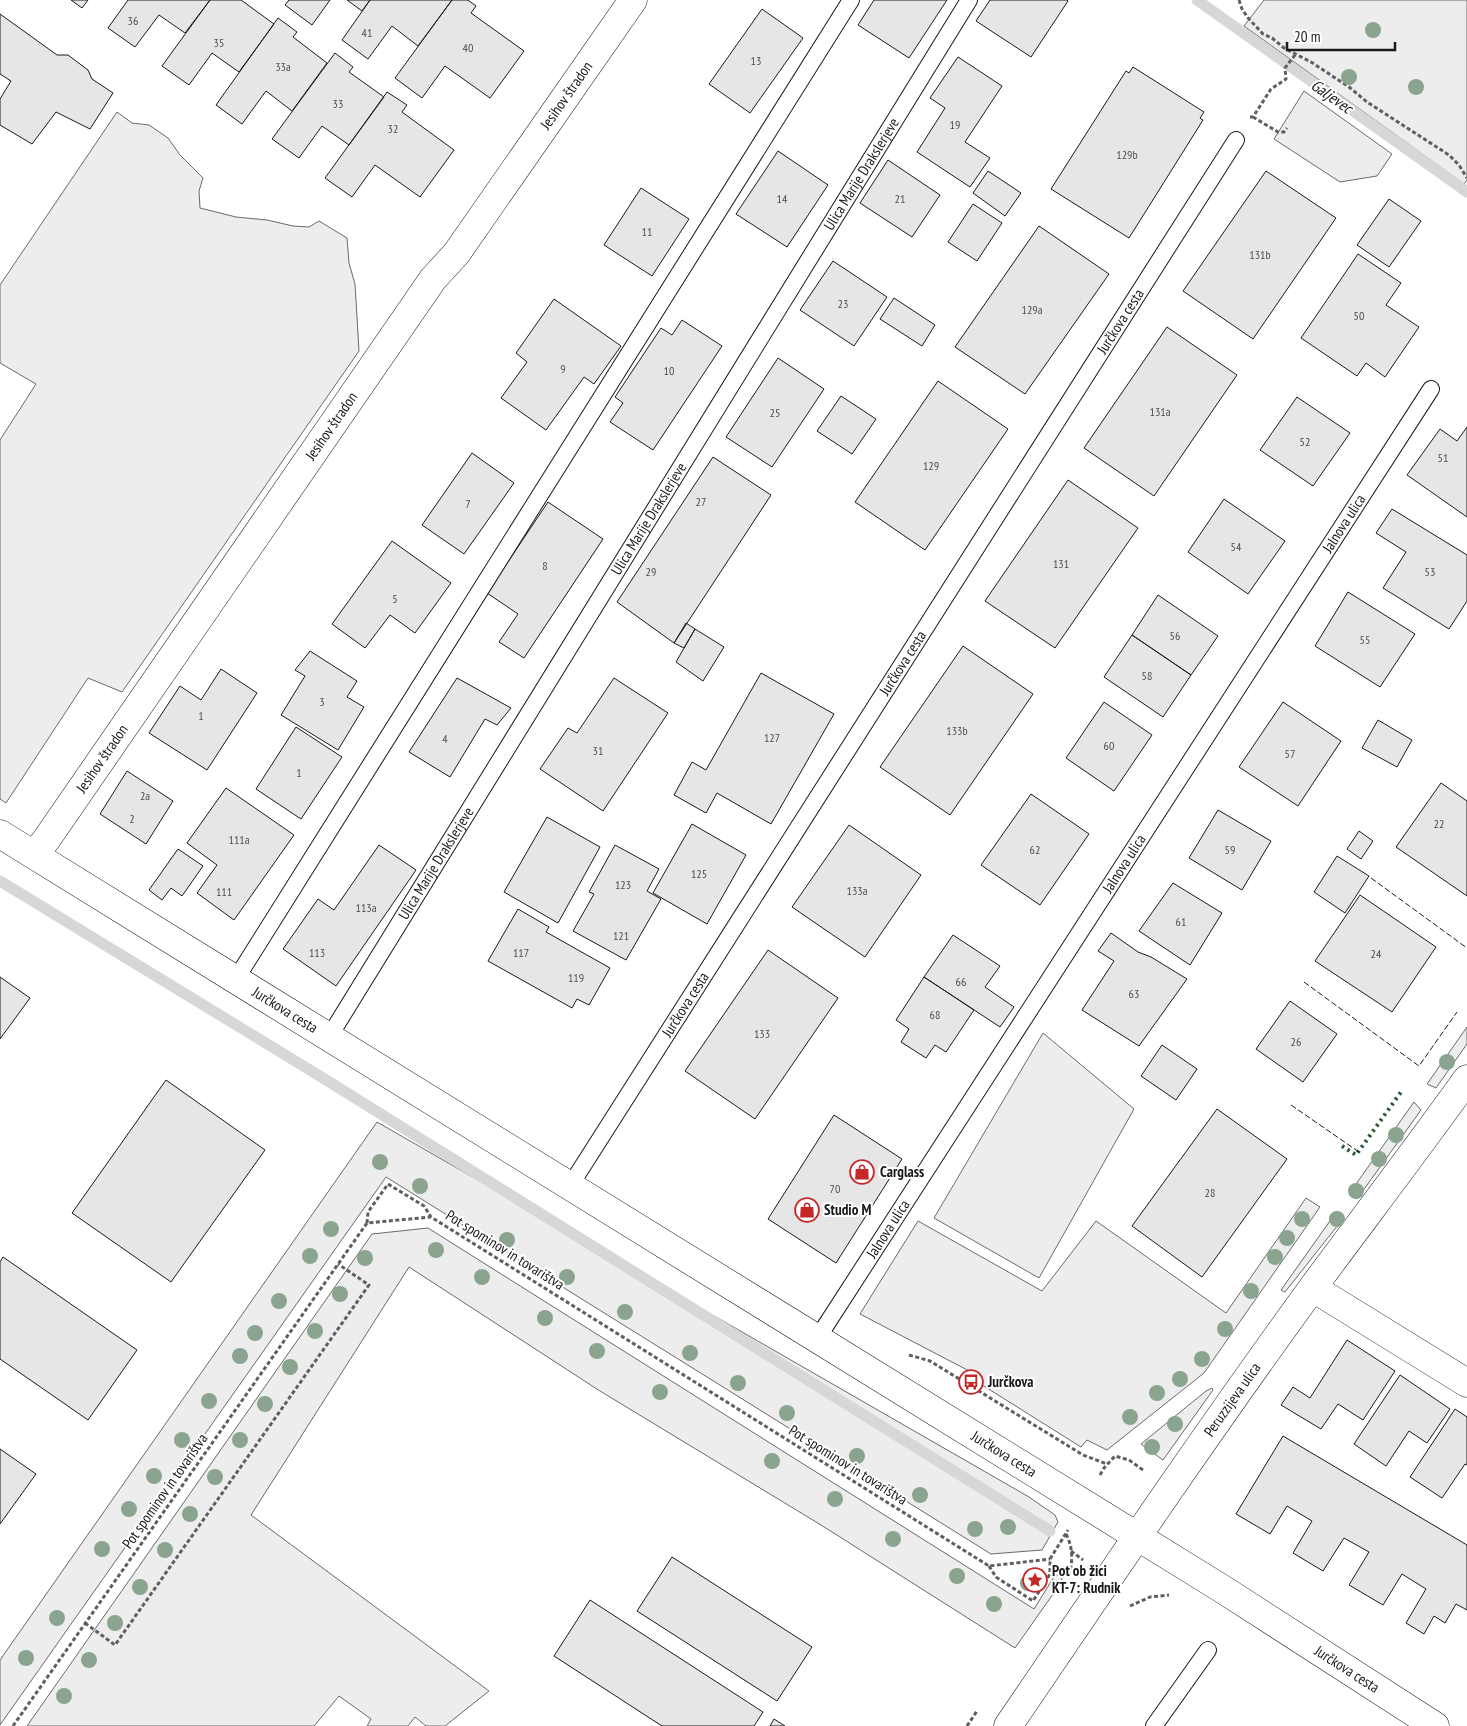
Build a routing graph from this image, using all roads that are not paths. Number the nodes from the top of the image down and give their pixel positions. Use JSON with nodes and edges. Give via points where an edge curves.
{"nodes":[{"id":1,"x":633,"y":0,"type":"edge"},
{"id":2,"x":851,"y":0,"type":"edge"},
{"id":3,"x":969,"y":0,"type":"edge"},
{"id":4,"x":1236,"y":140,"type":"dead end"},
{"id":5,"x":1431,"y":389,"type":"dead end"},
{"id":6,"x":0,"y":834,"type":"edge"},
{"id":7,"x":34,"y":855,"type":"junction"},
{"id":8,"x":236,"y":979,"type":"junction"},
{"id":9,"x":329,"y":1037,"type":"junction"},
{"id":10,"x":1467,"y":1079,"type":"edge"},
{"id":11,"x":570,"y":1186,"type":"junction"},
{"id":12,"x":1313,"y":1288,"type":"junction"},
{"id":13,"x":817,"y":1339,"type":"junction"},
{"id":14,"x":1467,"y":1383,"type":"edge"},
{"id":15,"x":1138,"y":1537,"type":"junction"},
{"id":16,"x":1208,"y":1650,"type":"dead end"},
{"id":17,"x":1008,"y":1726,"type":"edge"},
{"id":18,"x":1154,"y":1726,"type":"edge"},
{"id":19,"x":1435,"y":1726,"type":"edge"}],
"edges":[{"from":1,"to":7,"type":"main road","name":"Jesihov štradon","via":[[456,254],[434,279]]},
{"from":2,"to":8,"type":"lane"},
{"from":3,"to":9,"type":"lane","name":"Ulica Marije Drakslerjeve"},
{"from":4,"to":11,"type":"lane","name":"Jurčkova cesta"},
{"from":5,"to":13,"type":"lane","name":"Jalnova ulica"},
{"from":6,"to":7,"type":"main road","name":"Jurčkova cesta"},
{"from":7,"to":8,"type":"main road","name":"Jurčkova cesta"},
{"from":8,"to":9,"type":"main road","name":"Jurčkova cesta"},
{"from":9,"to":11,"type":"main road","name":"Jurčkova cesta"},
{"from":10,"to":12,"type":"main road","name":"Peruzzijeva ulica"},
{"from":11,"to":13,"type":"main road","name":"Jurčkova cesta"},
{"from":12,"to":14,"type":"main road"},
{"from":12,"to":15,"type":"main road","name":"Peruzzijeva ulica"},
{"from":13,"to":15,"type":"main road","name":"Jurčkova cesta"},
{"from":15,"to":17,"type":"main road","name":"Peruzzijeva ulica"},
{"from":15,"to":19,"type":"main road","name":"Jurčkova cesta"},
{"from":16,"to":18,"type":"lane"}]}
